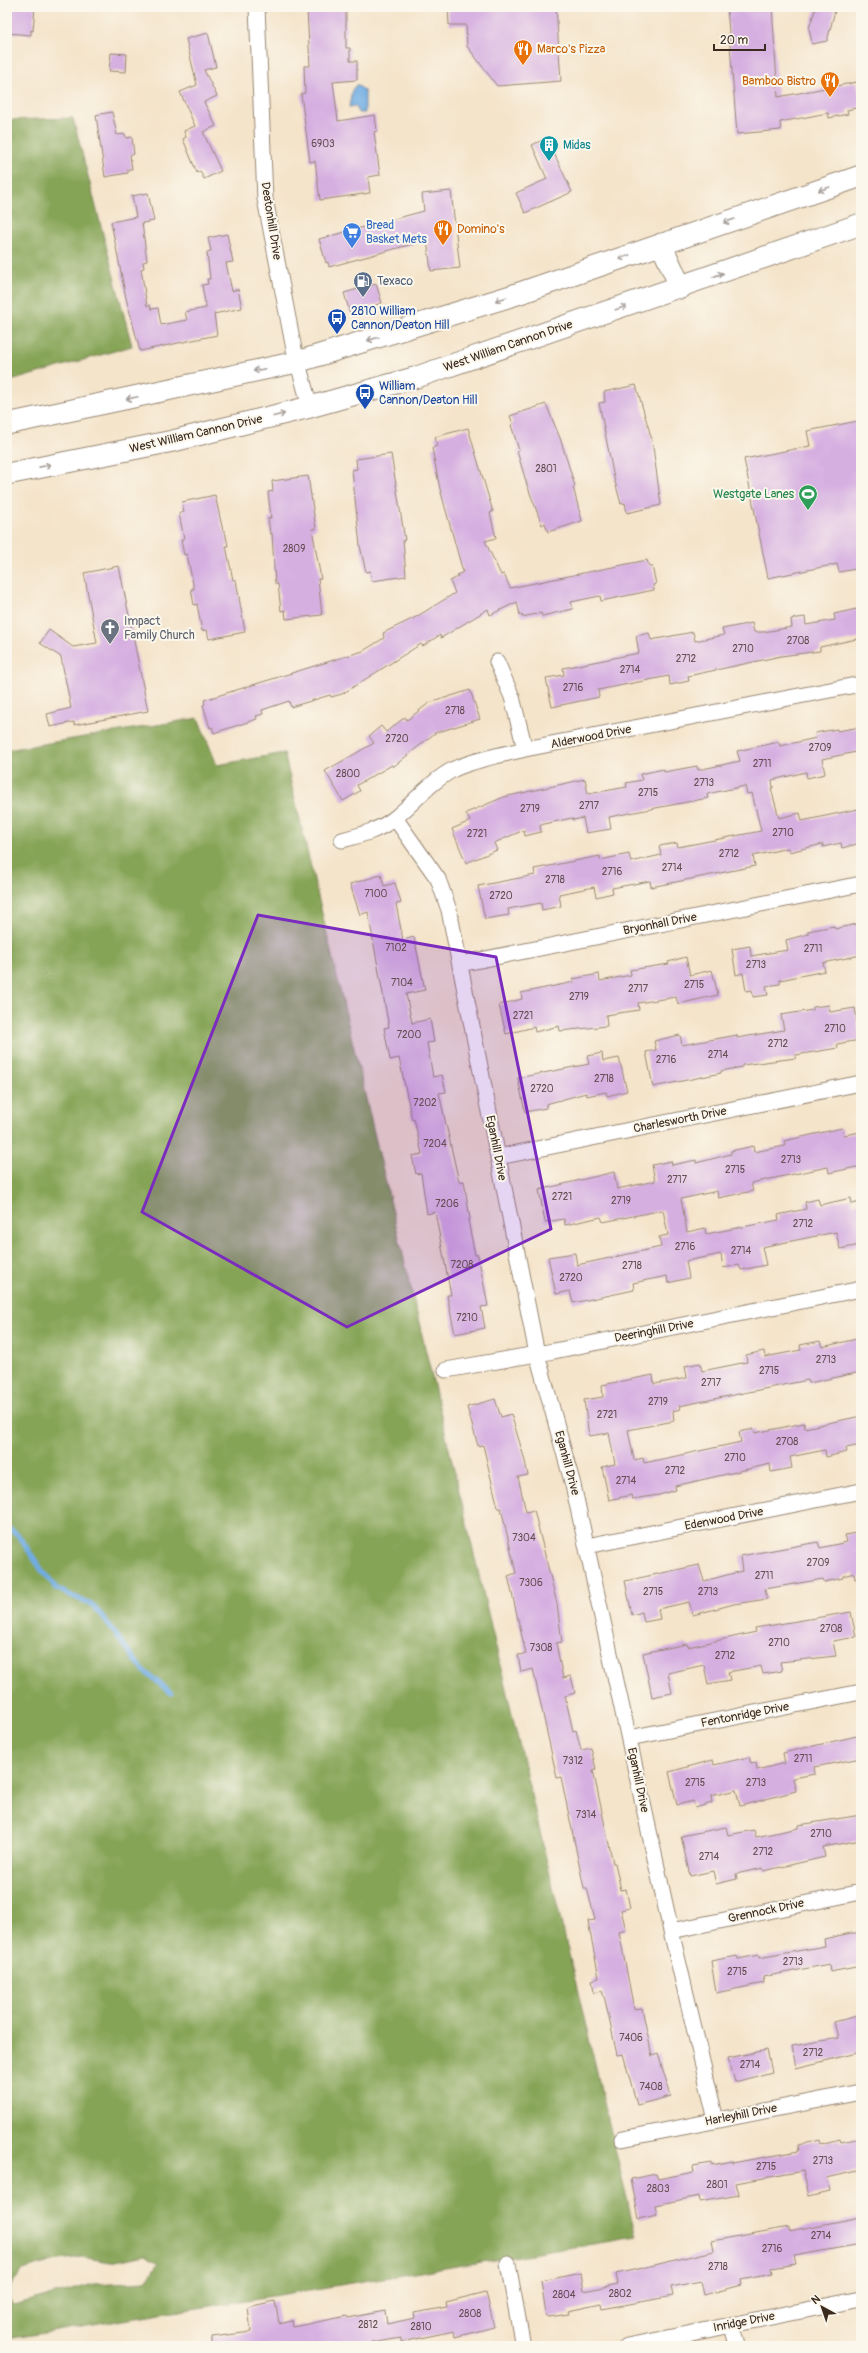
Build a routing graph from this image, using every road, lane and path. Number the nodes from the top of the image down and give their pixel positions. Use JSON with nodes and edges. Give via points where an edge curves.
{"nodes":[{"id":1,"x":257,"y":7,"type":"edge"},
{"id":2,"x":861,"y":176,"type":"edge"},
{"id":3,"x":861,"y":224,"type":"edge"},
{"id":4,"x":661,"y":244,"type":"junction"},
{"id":5,"x":681,"y":288,"type":"junction"},
{"id":6,"x":297,"y":362,"type":"junction"},
{"id":7,"x":310,"y":407,"type":"junction"},
{"id":8,"x":7,"y":424,"type":"edge"},
{"id":9,"x":7,"y":474,"type":"edge"},
{"id":10,"x":497,"y":662,"type":"dead end"},
{"id":11,"x":861,"y":684,"type":"edge"},
{"id":12,"x":525,"y":749,"type":"junction"},
{"id":13,"x":395,"y":818,"type":"junction"},
{"id":14,"x":342,"y":840,"type":"dead end"},
{"id":15,"x":861,"y":884,"type":"edge"},
{"id":16,"x":460,"y":964,"type":"junction"},
{"id":17,"x":861,"y":1084,"type":"edge"},
{"id":18,"x":498,"y":1157,"type":"junction"},
{"id":19,"x":861,"y":1289,"type":"edge"},
{"id":20,"x":537,"y":1354,"type":"junction"},
{"id":21,"x":446,"y":1370,"type":"dead end"},
{"id":22,"x":861,"y":1492,"type":"edge"},
{"id":23,"x":587,"y":1546,"type":"junction"},
{"id":24,"x":861,"y":1692,"type":"edge"},
{"id":25,"x":629,"y":1738,"type":"junction"},
{"id":26,"x":861,"y":1892,"type":"edge"},
{"id":27,"x":671,"y":1931,"type":"junction"},
{"id":28,"x":861,"y":2092,"type":"edge"},
{"id":29,"x":716,"y":2120,"type":"junction"},
{"id":30,"x":622,"y":2139,"type":"dead end"},
{"id":31,"x":508,"y":2264,"type":"dead end"},
{"id":32,"x":861,"y":2299,"type":"edge"},
{"id":33,"x":732,"y":2325,"type":"junction"},
{"id":34,"x":523,"y":2346,"type":"edge"},
{"id":35,"x":627,"y":2346,"type":"edge"},
{"id":36,"x":737,"y":2346,"type":"edge"}],
"edges":[{"from":1,"to":6,"type":"street","name":"Deatonhill Drive","via":[[265,200]]},
{"from":2,"to":4,"type":"main road","one_way":true},
{"from":5,"to":3,"type":"main road","name":"West William Cannon Drive","one_way":true},
{"from":4,"to":5,"type":"main road"},
{"from":4,"to":6,"type":"main road","one_way":true,"via":[[493,302]]},
{"from":7,"to":5,"type":"main road","name":"West William Cannon Drive","one_way":true,"via":[[417,377]]},
{"from":6,"to":7,"type":"street","name":"Deatonhill Drive"},
{"from":6,"to":8,"type":"main road","one_way":true},
{"from":9,"to":7,"type":"main road","name":"West William Cannon Drive","one_way":true,"via":[[173,441]]},
{"from":10,"to":12,"type":"street","via":[[512,697]]},
{"from":11,"to":12,"type":"street","name":"Alderwood Drive"},
{"from":12,"to":13,"type":"street","name":"Alderwood Drive","via":[[454,769],[423,792]]},
{"from":13,"to":14,"type":"street","name":"Alderwood Drive","via":[[365,834]]},
{"from":13,"to":16,"type":"street","name":"Eganhill Drive","via":[[428,864],[444,893]]},
{"from":15,"to":16,"type":"street","name":"Bryonhall Drive"},
{"from":16,"to":18,"type":"street","name":"Eganhill Drive"},
{"from":17,"to":18,"type":"street","name":"Charlesworth Drive"},
{"from":18,"to":20,"type":"street","name":"Eganhill Drive"},
{"from":19,"to":20,"type":"street","name":"Deeringhill Drive"},
{"from":20,"to":21,"type":"street","name":"Deeringhill Drive"},
{"from":20,"to":23,"type":"street","name":"Eganhill Drive","via":[[573,1484]]},
{"from":22,"to":23,"type":"street","name":"Edenwood Drive"},
{"from":23,"to":25,"type":"street","name":"Eganhill Drive"},
{"from":24,"to":25,"type":"street","name":"Fentonridge Drive"},
{"from":25,"to":27,"type":"street","name":"Eganhill Drive"},
{"from":26,"to":27,"type":"street","name":"Grennock Drive"},
{"from":27,"to":29,"type":"street","name":"Eganhill Drive"},
{"from":28,"to":29,"type":"street","name":"Harleyhill Drive"},
{"from":29,"to":30,"type":"street","name":"Harleyhill Drive"},
{"from":31,"to":34,"type":"street"},
{"from":32,"to":33,"type":"street","name":"Inridge Drive"},
{"from":33,"to":35,"type":"street","name":"Inridge Drive"},
{"from":33,"to":36,"type":"street"}]}
